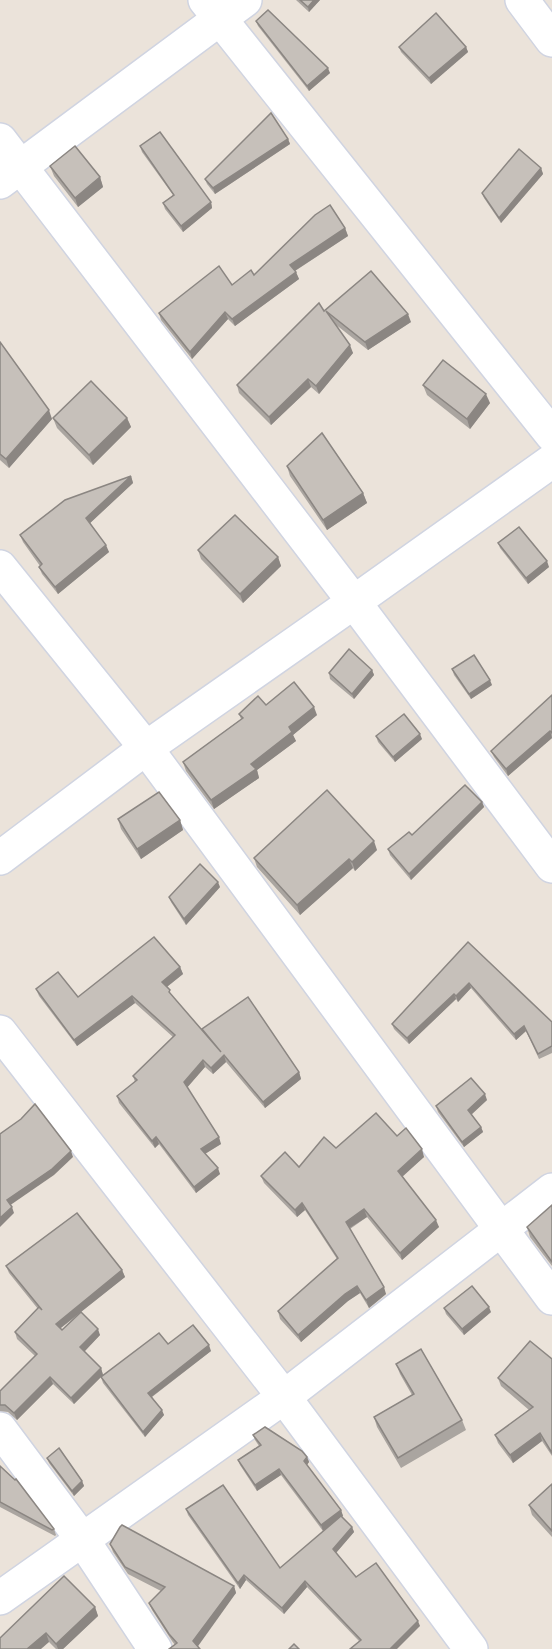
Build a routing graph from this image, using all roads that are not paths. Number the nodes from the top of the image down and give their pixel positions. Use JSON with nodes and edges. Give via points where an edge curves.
{"nodes":[{"id":1,"x":245,"y":0,"type":"edge"},
{"id":2,"x":522,"y":0,"type":"edge"},
{"id":3,"x":212,"y":10,"type":"edge"},
{"id":4,"x":552,"y":40,"type":"edge"},
{"id":5,"x":0,"y":140,"type":"edge"},
{"id":6,"x":10,"y":175,"type":"edge"},
{"id":7,"x":552,"y":435,"type":"edge"},
{"id":8,"x":552,"y":461,"type":"edge"},
{"id":9,"x":0,"y":567,"type":"edge"},
{"id":10,"x":354,"y":602,"type":"junction"},
{"id":11,"x":146,"y":748,"type":"junction"},
{"id":12,"x":0,"y":858,"type":"edge"},
{"id":13,"x":552,"y":866,"type":"edge"},
{"id":14,"x":0,"y":1032,"type":"edge"},
{"id":15,"x":552,"y":1190,"type":"edge"},
{"id":16,"x":501,"y":1228,"type":"junction"},
{"id":17,"x":552,"y":1298,"type":"edge"},
{"id":18,"x":284,"y":1396,"type":"junction"},
{"id":19,"x":0,"y":1429,"type":"edge"},
{"id":20,"x":82,"y":1539,"type":"junction"},
{"id":21,"x":0,"y":1598,"type":"edge"},
{"id":22,"x":155,"y":1649,"type":"edge"},
{"id":23,"x":471,"y":1649,"type":"edge"}],
"edges":[{"from":1,"to":3,"type":"street"},
{"from":2,"to":4,"type":"street"},
{"from":3,"to":6,"type":"street"},
{"from":3,"to":7,"type":"street"},
{"from":5,"to":6,"type":"street"},
{"from":6,"to":10,"type":"street"},
{"from":8,"to":10,"type":"street"},
{"from":9,"to":11,"type":"street"},
{"from":10,"to":11,"type":"street"},
{"from":10,"to":13,"type":"street"},
{"from":11,"to":12,"type":"street"},
{"from":11,"to":16,"type":"street"},
{"from":14,"to":18,"type":"street"},
{"from":15,"to":16,"type":"street"},
{"from":16,"to":17,"type":"street"},
{"from":16,"to":18,"type":"street"},
{"from":18,"to":20,"type":"street"},
{"from":18,"to":23,"type":"street"},
{"from":19,"to":20,"type":"street"},
{"from":20,"to":21,"type":"street"},
{"from":20,"to":22,"type":"street"}]}
